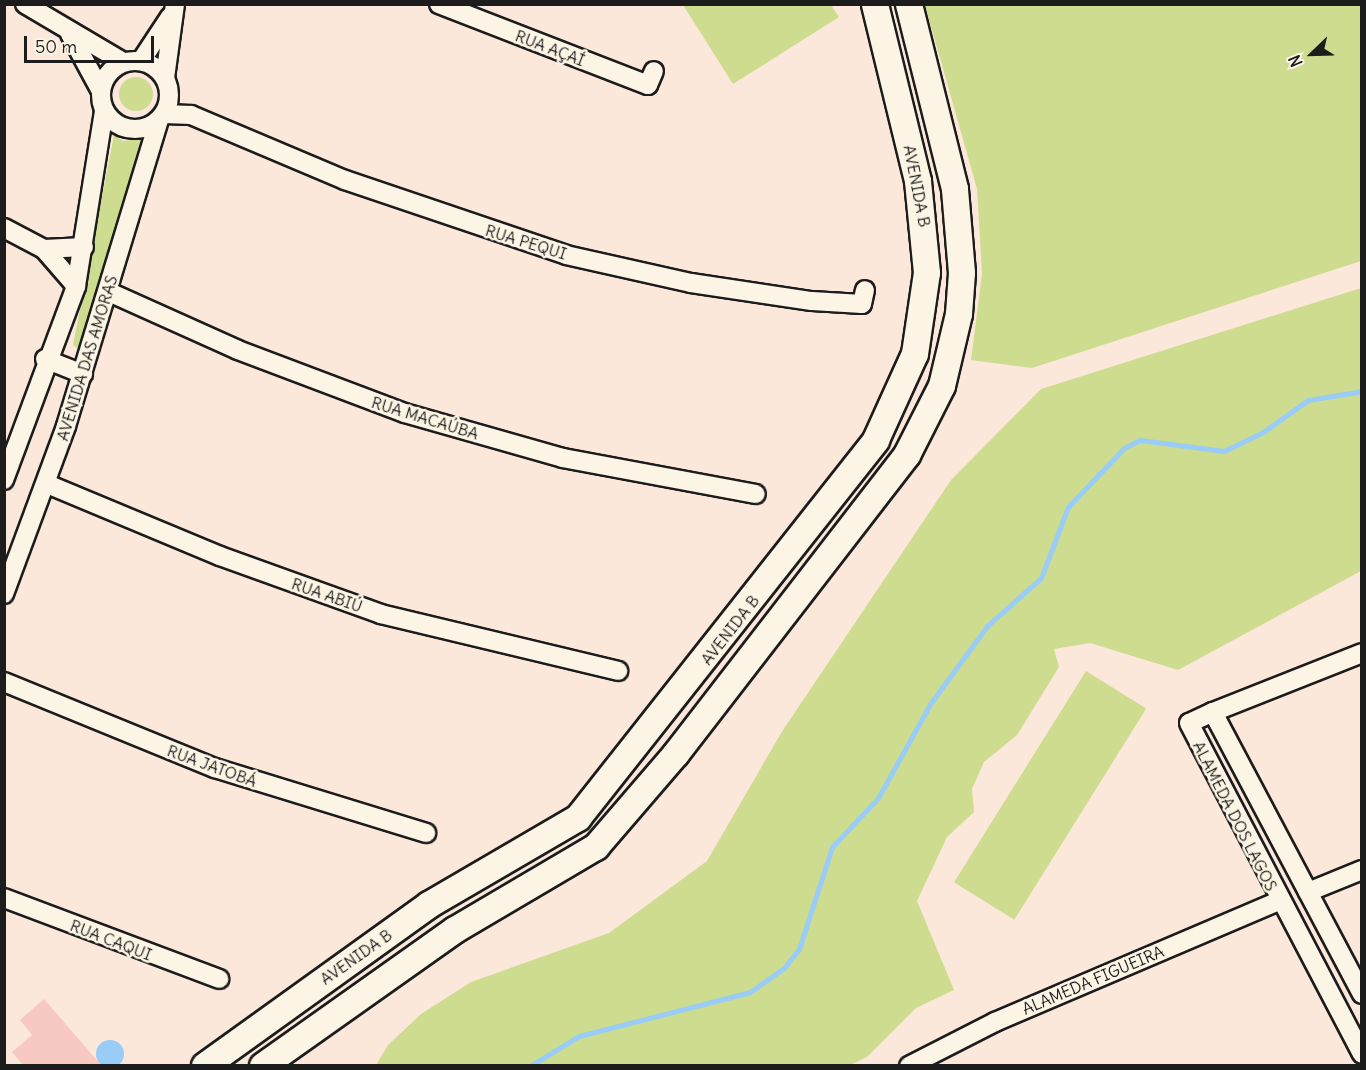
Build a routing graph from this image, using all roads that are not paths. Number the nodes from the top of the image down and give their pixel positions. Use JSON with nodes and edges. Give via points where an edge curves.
{"nodes":[{"id":1,"x":25,"y":4,"type":"edge"},
{"id":2,"x":439,"y":4,"type":"edge"},
{"id":3,"x":875,"y":4,"type":"edge"},
{"id":4,"x":909,"y":4,"type":"edge"},
{"id":5,"x":174,"y":9,"type":"edge"},
{"id":6,"x":69,"y":34,"type":"junction"},
{"id":7,"x":141,"y":61,"type":"junction"},
{"id":8,"x":123,"y":62,"type":"junction"},
{"id":9,"x":654,"y":71,"type":"dead end"},
{"id":10,"x":167,"y":84,"type":"junction"},
{"id":11,"x":101,"y":91,"type":"junction"},
{"id":12,"x":104,"y":111,"type":"junction"},
{"id":13,"x":191,"y":115,"type":"junction"},
{"id":14,"x":161,"y":117,"type":"junction"},
{"id":15,"x":4,"y":228,"type":"edge"},
{"id":16,"x":84,"y":247,"type":"junction"},
{"id":17,"x":44,"y":249,"type":"junction"},
{"id":18,"x":76,"y":286,"type":"junction"},
{"id":19,"x":865,"y":290,"type":"dead end"},
{"id":20,"x":109,"y":292,"type":"junction"},
{"id":21,"x":45,"y":360,"type":"junction"},
{"id":22,"x":83,"y":374,"type":"junction"},
{"id":23,"x":6,"y":469,"type":"edge"},
{"id":24,"x":47,"y":484,"type":"junction"},
{"id":25,"x":756,"y":494,"type":"dead end"},
{"id":26,"x":4,"y":594,"type":"edge"},
{"id":27,"x":1362,"y":653,"type":"edge"},
{"id":28,"x":618,"y":671,"type":"dead end"},
{"id":29,"x":4,"y":682,"type":"edge"},
{"id":30,"x":1213,"y":712,"type":"junction"},
{"id":31,"x":1232,"y":807,"type":"junction"},
{"id":32,"x":426,"y":833,"type":"dead end"},
{"id":33,"x":1280,"y":842,"type":"junction"},
{"id":34,"x":1362,"y":870,"type":"edge"},
{"id":35,"x":1308,"y":892,"type":"junction"},
{"id":36,"x":4,"y":898,"type":"edge"},
{"id":37,"x":1279,"y":901,"type":"junction"},
{"id":38,"x":1299,"y":942,"type":"junction"},
{"id":39,"x":1352,"y":977,"type":"junction"},
{"id":40,"x":219,"y":979,"type":"dead end"},
{"id":41,"x":1362,"y":994,"type":"edge"},
{"id":42,"x":1362,"y":1054,"type":"edge"},
{"id":43,"x":207,"y":1063,"type":"edge"},
{"id":44,"x":263,"y":1065,"type":"edge"},
{"id":45,"x":909,"y":1065,"type":"edge"}],
"edges":[{"from":1,"to":6,"type":"street"},
{"from":2,"to":9,"type":"street","name":"RUA AÇAÍ","via":[[648,85]]},
{"from":3,"to":43,"type":"street","name":"AVENIDA B","via":[[919,190],[927,273],[915,354],[876,440],[578,818],[429,905]]},
{"from":4,"to":44,"type":"street","name":"AVENIDA B","via":[[955,189],[962,273],[959,314],[942,386],[907,455],[676,754],[596,847],[455,930]]},
{"from":5,"to":7,"type":"street"},
{"from":5,"to":10,"type":"street"},
{"from":6,"to":8,"type":"street"},
{"from":6,"to":11,"type":"street"},
{"from":7,"to":8,"type":"street"},
{"from":7,"to":10,"type":"street"},
{"from":8,"to":11,"type":"street","via":[[108,73]]},
{"from":10,"to":13,"type":"street","name":"RUA PEQUI"},
{"from":10,"to":14,"type":"street"},
{"from":11,"to":12,"type":"street"},
{"from":12,"to":14,"type":"street","via":[[129,129]]},
{"from":12,"to":16,"type":"street","name":"AVENIDA DAS AMORAS"},
{"from":13,"to":14,"type":"street","name":"RUA PEQUI"},
{"from":13,"to":19,"type":"street","name":"RUA PEQUI","via":[[345,180],[566,255],[691,283],[812,301],[862,304]]},
{"from":14,"to":20,"type":"street","name":"AVENIDA DAS AMORAS"},
{"from":15,"to":17,"type":"street"},
{"from":16,"to":17,"type":"street"},
{"from":16,"to":18,"type":"street","name":"AVENIDA DAS AMORAS"},
{"from":17,"to":18,"type":"street"},
{"from":18,"to":21,"type":"street","name":"AVENIDA DAS AMORAS"},
{"from":20,"to":22,"type":"street","name":"AVENIDA DAS AMORAS"},
{"from":20,"to":25,"type":"street","name":"RUA MACAÚBA","via":[[288,371],[416,416],[563,458]]},
{"from":21,"to":22,"type":"street"},
{"from":21,"to":23,"type":"street","name":"AVENIDA DAS AMORAS"},
{"from":22,"to":24,"type":"street","name":"AVENIDA DAS AMORAS"},
{"from":24,"to":26,"type":"street","name":"AVENIDA DAS AMORAS"},
{"from":24,"to":28,"type":"street","name":"RUA ABIÚ","via":[[219,556],[381,614]]},
{"from":27,"to":30,"type":"street"},
{"from":29,"to":32,"type":"street","name":"RUA JATOBÁ","via":[[215,768]]},
{"from":30,"to":31,"type":"street","name":"ALAMEDA DOS LAGOS","via":[[1189,723]]},
{"from":30,"to":33,"type":"street","name":"ALAMEDA DOS LAGOS"},
{"from":31,"to":33,"type":"street","via":[[1251,805]]},
{"from":31,"to":37,"type":"street","name":"ALAMEDA DOS LAGOS"},
{"from":33,"to":35,"type":"street","name":"ALAMEDA DOS LAGOS"},
{"from":34,"to":35,"type":"street"},
{"from":35,"to":39,"type":"street","name":"ALAMEDA DOS LAGOS"},
{"from":36,"to":40,"type":"street","name":"RUA CAQUI"},
{"from":37,"to":38,"type":"street","name":"ALAMEDA DOS LAGOS"},
{"from":37,"to":45,"type":"street","name":"ALAMEDA FIGUEIRA","via":[[995,1022]]},
{"from":38,"to":39,"type":"street","via":[[1322,975],[1335,980]]},
{"from":38,"to":42,"type":"street","name":"ALAMEDA DOS LAGOS"},
{"from":39,"to":41,"type":"street","name":"ALAMEDA DOS LAGOS"}]}
